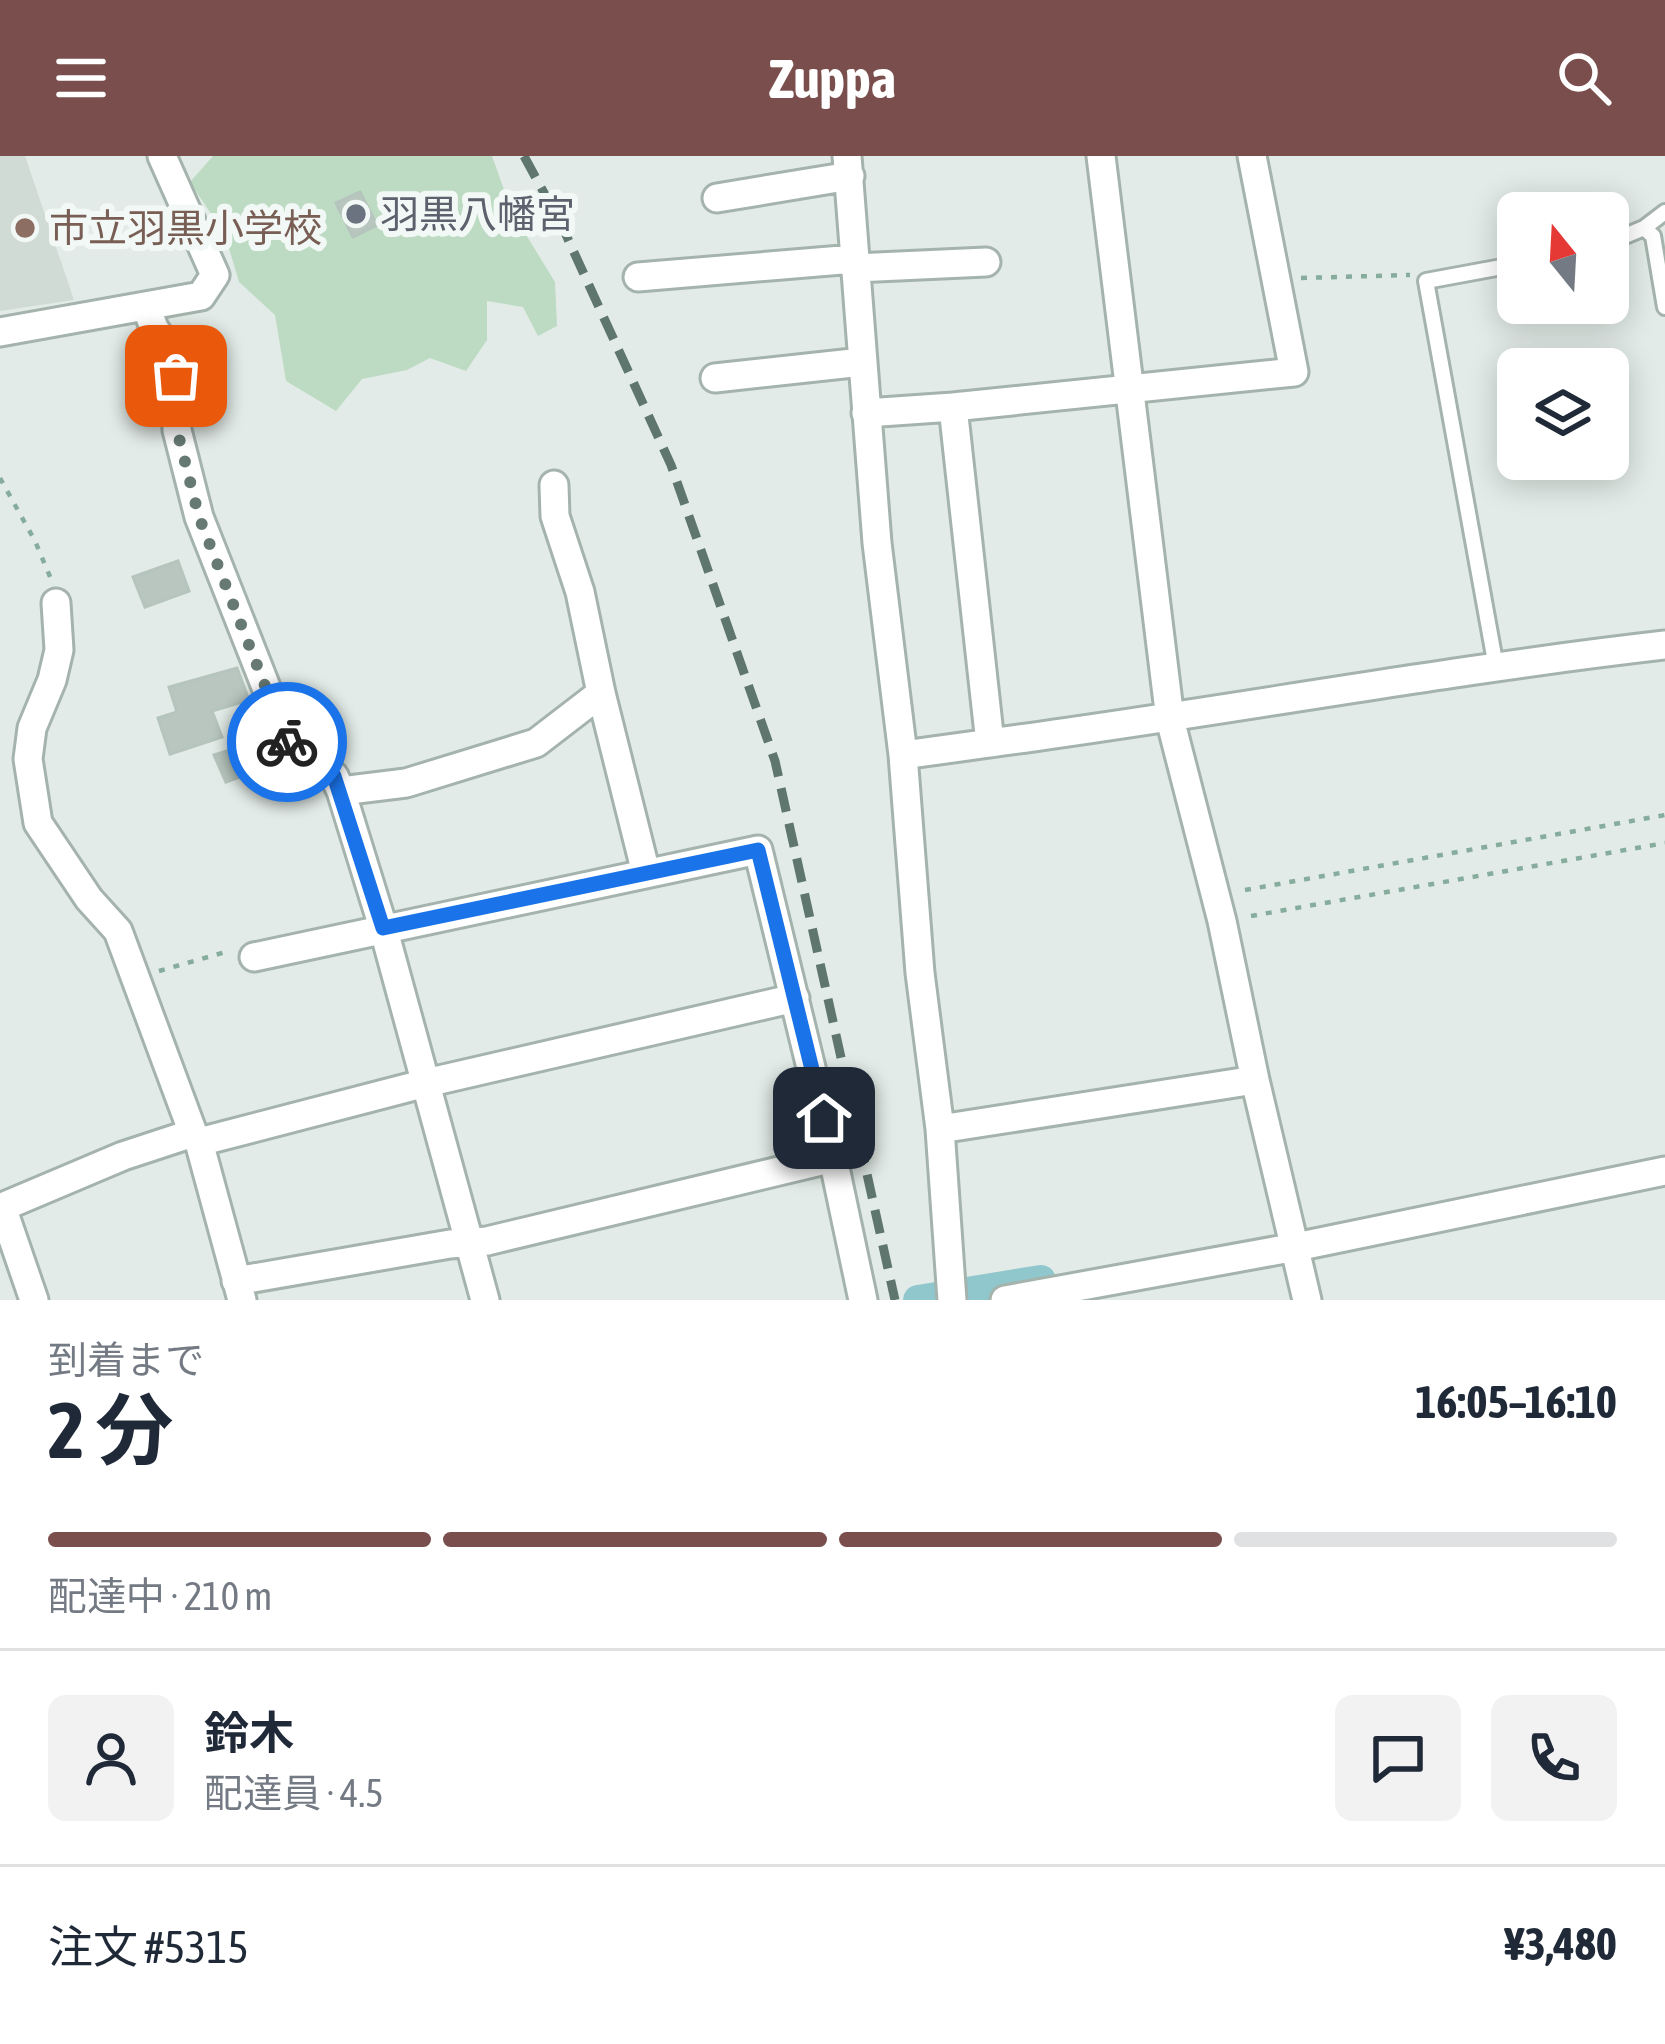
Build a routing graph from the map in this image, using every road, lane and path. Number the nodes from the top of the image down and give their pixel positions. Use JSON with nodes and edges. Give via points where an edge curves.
{"nodes":[{"id":1,"x":163,"y":156,"type":"edge"},
{"id":2,"x":1101,"y":156,"type":"edge"},
{"id":3,"x":1252,"y":156,"type":"edge"},
{"id":4,"x":848,"y":166,"type":"edge"},
{"id":5,"x":717,"y":198,"type":"dead end"},
{"id":6,"x":1665,"y":212,"type":"edge"},
{"id":7,"x":1644,"y":228,"type":"junction"},
{"id":8,"x":1629,"y":234,"type":"edge"},
{"id":9,"x":986,"y":262,"type":"dead end"},
{"id":10,"x":854,"y":264,"type":"junction"},
{"id":11,"x":1497,"y":268,"type":"edge"},
{"id":12,"x":638,"y":277,"type":"dead end"},
{"id":13,"x":1276,"y":280,"type":"junction"},
{"id":14,"x":1426,"y":281,"type":"junction"},
{"id":15,"x":1663,"y":284,"type":"edge"},
{"id":16,"x":146,"y":306,"type":"junction"},
{"id":17,"x":1665,"y":307,"type":"edge"},
{"id":18,"x":0,"y":332,"type":"edge"},
{"id":19,"x":862,"y":362,"type":"junction"},
{"id":20,"x":715,"y":378,"type":"dead end"},
{"id":21,"x":1129,"y":389,"type":"junction"},
{"id":22,"x":953,"y":407,"type":"junction"},
{"id":23,"x":866,"y":413,"type":"junction"},
{"id":24,"x":0,"y":478,"type":"edge"},
{"id":25,"x":554,"y":485,"type":"dead end"},
{"id":26,"x":56,"y":603,"type":"joint"},
{"id":27,"x":1665,"y":645,"type":"edge"},
{"id":28,"x":1496,"y":667,"type":"junction"},
{"id":29,"x":601,"y":693,"type":"junction"},
{"id":30,"x":1170,"y":719,"type":"junction"},
{"id":31,"x":990,"y":743,"type":"junction"},
{"id":32,"x":903,"y":755,"type":"junction"},
{"id":33,"x":341,"y":791,"type":"junction"},
{"id":34,"x":1665,"y":815,"type":"edge"},
{"id":35,"x":1665,"y":843,"type":"edge"},
{"id":36,"x":646,"y":873,"type":"junction"},
{"id":37,"x":1219,"y":909,"type":"junction"},
{"id":38,"x":383,"y":928,"type":"junction"},
{"id":39,"x":254,"y":957,"type":"joint"},
{"id":40,"x":136,"y":977,"type":"junction"},
{"id":41,"x":795,"y":998,"type":"junction"},
{"id":42,"x":1255,"y":1080,"type":"junction"},
{"id":43,"x":426,"y":1083,"type":"junction"},
{"id":44,"x":940,"y":1129,"type":"junction"},
{"id":45,"x":196,"y":1138,"type":"junction"},
{"id":46,"x":833,"y":1158,"type":"junction"},
{"id":47,"x":1665,"y":1171,"type":"edge"},
{"id":48,"x":1,"y":1208,"type":"edge"},
{"id":49,"x":1292,"y":1234,"type":"junction"},
{"id":50,"x":469,"y":1243,"type":"junction"},
{"id":51,"x":239,"y":1290,"type":"edge"},
{"id":52,"x":951,"y":1294,"type":"edge"},
{"id":53,"x":34,"y":1300,"type":"edge"},
{"id":54,"x":485,"y":1300,"type":"edge"},
{"id":55,"x":863,"y":1300,"type":"edge"},
{"id":56,"x":1005,"y":1300,"type":"edge"},
{"id":57,"x":1307,"y":1300,"type":"edge"}],
"edges":[{"from":1,"to":16,"type":"street","via":[[214,275],[201,296]]},
{"from":2,"to":21,"type":"street"},
{"from":3,"to":13,"type":"street"},
{"from":4,"to":5,"type":"street"},
{"from":4,"to":10,"type":"street"},
{"from":6,"to":7,"type":"lane"},
{"from":7,"to":8,"type":"lane"},
{"from":7,"to":15,"type":"lane"},
{"from":9,"to":10,"type":"street"},
{"from":10,"to":12,"type":"street"},
{"from":10,"to":19,"type":"street"},
{"from":11,"to":14,"type":"lane"},
{"from":13,"to":14,"type":"path"},
{"from":13,"to":21,"type":"street","via":[[1294,372]]},
{"from":14,"to":28,"type":"lane"},
{"from":15,"to":17,"type":"lane"},
{"from":16,"to":18,"type":"street"},
{"from":16,"to":33,"type":"street","via":[[176,376],[177,430],[199,517],[290,748],[334,776]]},
{"from":19,"to":20,"type":"street"},
{"from":19,"to":23,"type":"street"},
{"from":21,"to":22,"type":"street"},
{"from":21,"to":30,"type":"street"},
{"from":22,"to":23,"type":"street"},
{"from":22,"to":31,"type":"street"},
{"from":23,"to":32,"type":"street"},
{"from":24,"to":26,"type":"path","via":[[51,576]]},
{"from":25,"to":29,"type":"street","via":[[554,516]]},
{"from":26,"to":40,"type":"street","via":[[59,650],[32,728],[31,793],[38,823],[118,932]]},
{"from":27,"to":28,"type":"street"},
{"from":28,"to":30,"type":"street"},
{"from":29,"to":33,"type":"street","via":[[536,743],[406,783]]},
{"from":29,"to":36,"type":"street"},
{"from":30,"to":31,"type":"street"},
{"from":30,"to":37,"type":"street"},
{"from":31,"to":32,"type":"street"},
{"from":32,"to":44,"type":"street"},
{"from":33,"to":38,"type":"street"},
{"from":34,"to":37,"type":"path"},
{"from":35,"to":37,"type":"path"},
{"from":36,"to":38,"type":"street"},
{"from":36,"to":41,"type":"street","via":[[758,850]]},
{"from":37,"to":42,"type":"street"},
{"from":38,"to":39,"type":"street"},
{"from":38,"to":43,"type":"street"},
{"from":39,"to":40,"type":"path","via":[[243,947]]},
{"from":40,"to":45,"type":"street"},
{"from":41,"to":43,"type":"street"},
{"from":41,"to":46,"type":"street"},
{"from":42,"to":44,"type":"street"},
{"from":42,"to":49,"type":"street"},
{"from":43,"to":45,"type":"street"},
{"from":43,"to":50,"type":"street"},
{"from":44,"to":52,"type":"street"},
{"from":45,"to":48,"type":"street","via":[[123,1156]]},
{"from":45,"to":51,"type":"street"},
{"from":46,"to":50,"type":"street"},
{"from":46,"to":55,"type":"street"},
{"from":47,"to":49,"type":"street"},
{"from":48,"to":53,"type":"street"},
{"from":49,"to":56,"type":"street"},
{"from":49,"to":57,"type":"street"},
{"from":50,"to":51,"type":"street"},
{"from":50,"to":54,"type":"street"}]}
